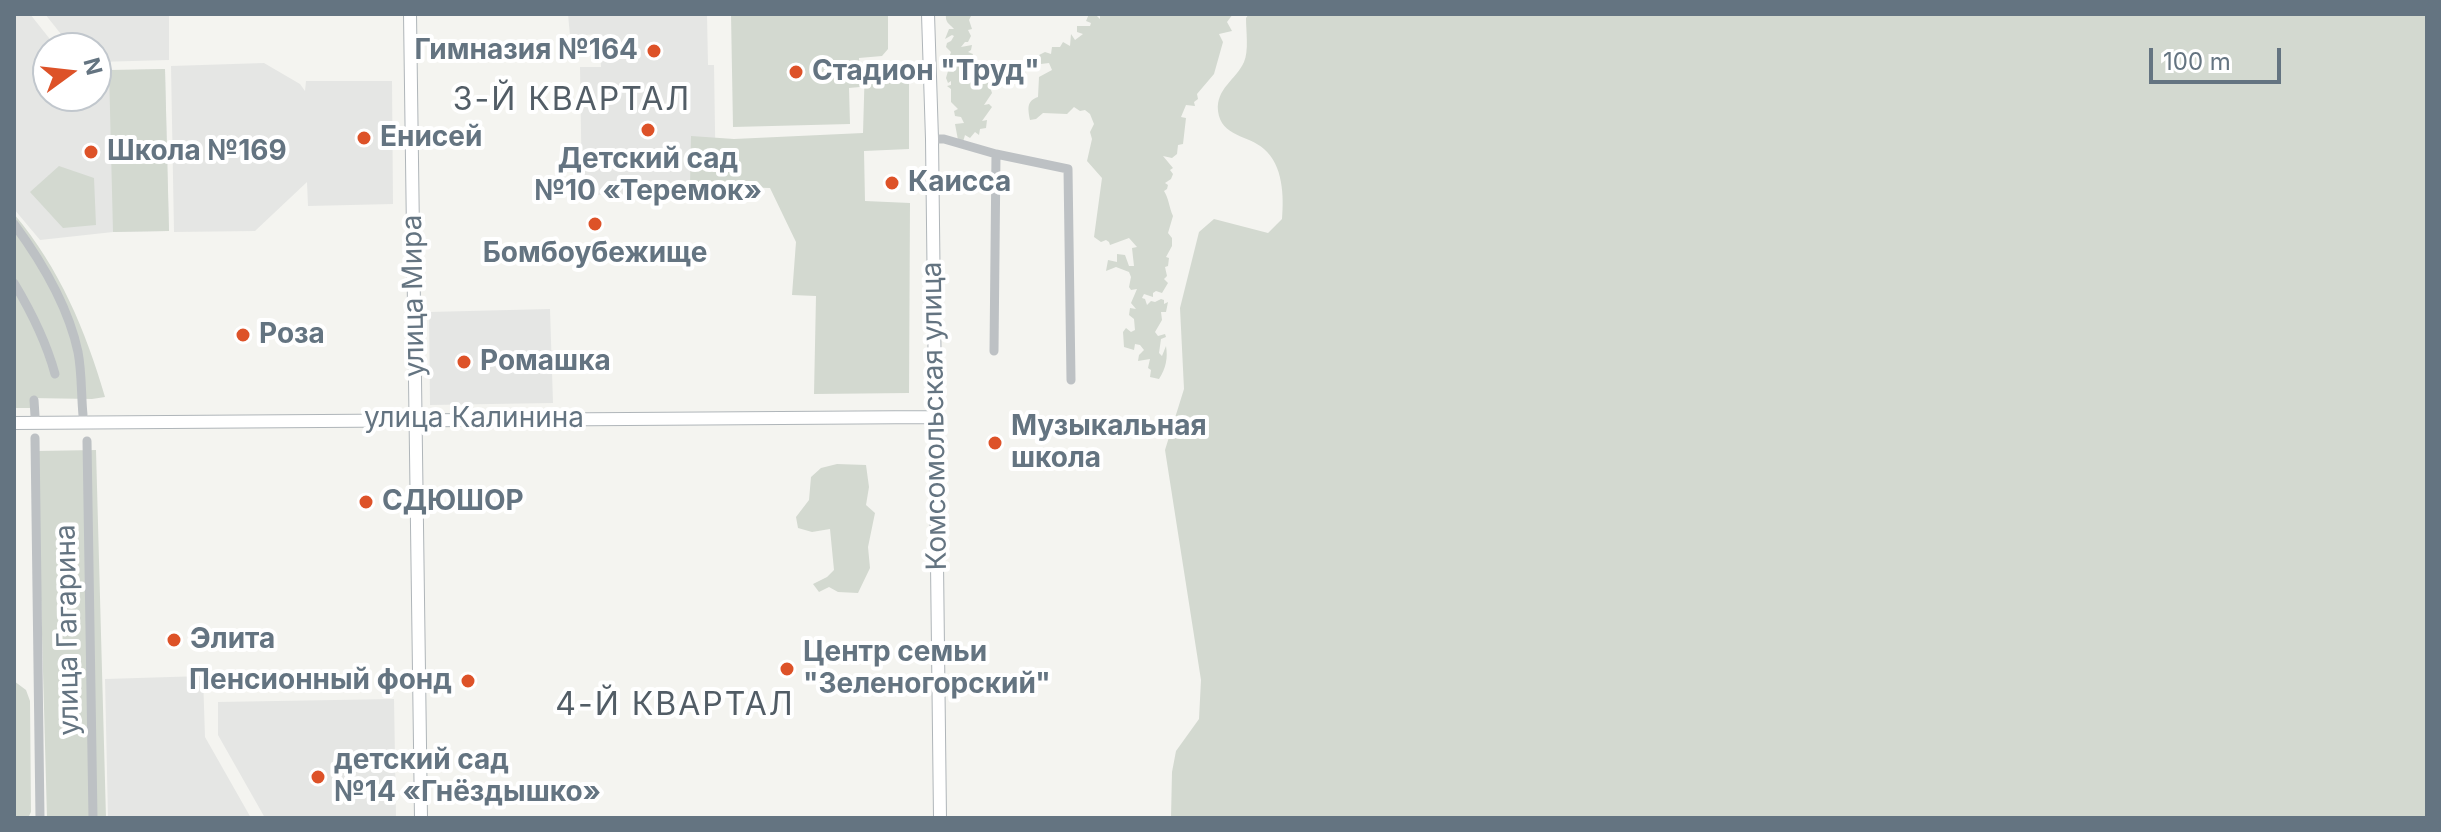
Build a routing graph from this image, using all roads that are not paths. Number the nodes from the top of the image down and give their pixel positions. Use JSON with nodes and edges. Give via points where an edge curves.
{"nodes":[{"id":1,"x":410,"y":14,"type":"edge"},
{"id":2,"x":928,"y":14,"type":"edge"},
{"id":3,"x":932,"y":139,"type":"junction"},
{"id":4,"x":996,"y":154,"type":"junction"},
{"id":5,"x":14,"y":224,"type":"edge"},
{"id":6,"x":14,"y":283,"type":"edge"},
{"id":7,"x":994,"y":351,"type":"dead end"},
{"id":8,"x":55,"y":374,"type":"dead end"},
{"id":9,"x":1071,"y":380,"type":"dead end"},
{"id":10,"x":34,"y":400,"type":"dead end"},
{"id":11,"x":83,"y":415,"type":"dead end"},
{"id":12,"x":35,"y":416,"type":"dead end"},
{"id":13,"x":934,"y":417,"type":"junction"},
{"id":14,"x":416,"y":420,"type":"junction"},
{"id":15,"x":14,"y":423,"type":"edge"},
{"id":16,"x":35,"y":438,"type":"dead end"},
{"id":17,"x":87,"y":441,"type":"dead end"},
{"id":18,"x":40,"y":818,"type":"edge"},
{"id":19,"x":93,"y":818,"type":"edge"},
{"id":20,"x":421,"y":818,"type":"edge"},
{"id":21,"x":940,"y":818,"type":"edge"}],
"edges":[{"from":1,"to":14,"type":"street","name":"улица Мира"},
{"from":2,"to":3,"type":"street","name":"Комсомольская улица"},
{"from":3,"to":4,"type":"street"},
{"from":3,"to":13,"type":"street","name":"Комсомольская улица"},
{"from":4,"to":7,"type":"street"},
{"from":4,"to":9,"type":"street","via":[[1068,169]]},
{"from":5,"to":11,"type":"street","via":[[61,300],[78,353]]},
{"from":6,"to":8,"type":"street","via":[[36,321]]},
{"from":10,"to":12,"type":"street"},
{"from":13,"to":14,"type":"street","name":"улица Калинина"},
{"from":13,"to":21,"type":"street","name":"Комсомольская улица"},
{"from":14,"to":15,"type":"street","name":"улица Калинина"},
{"from":14,"to":20,"type":"street","name":"улица Мира"},
{"from":16,"to":18,"type":"street","name":"улица Гагарина"},
{"from":17,"to":19,"type":"street","name":"улица Гагарина"}]}
